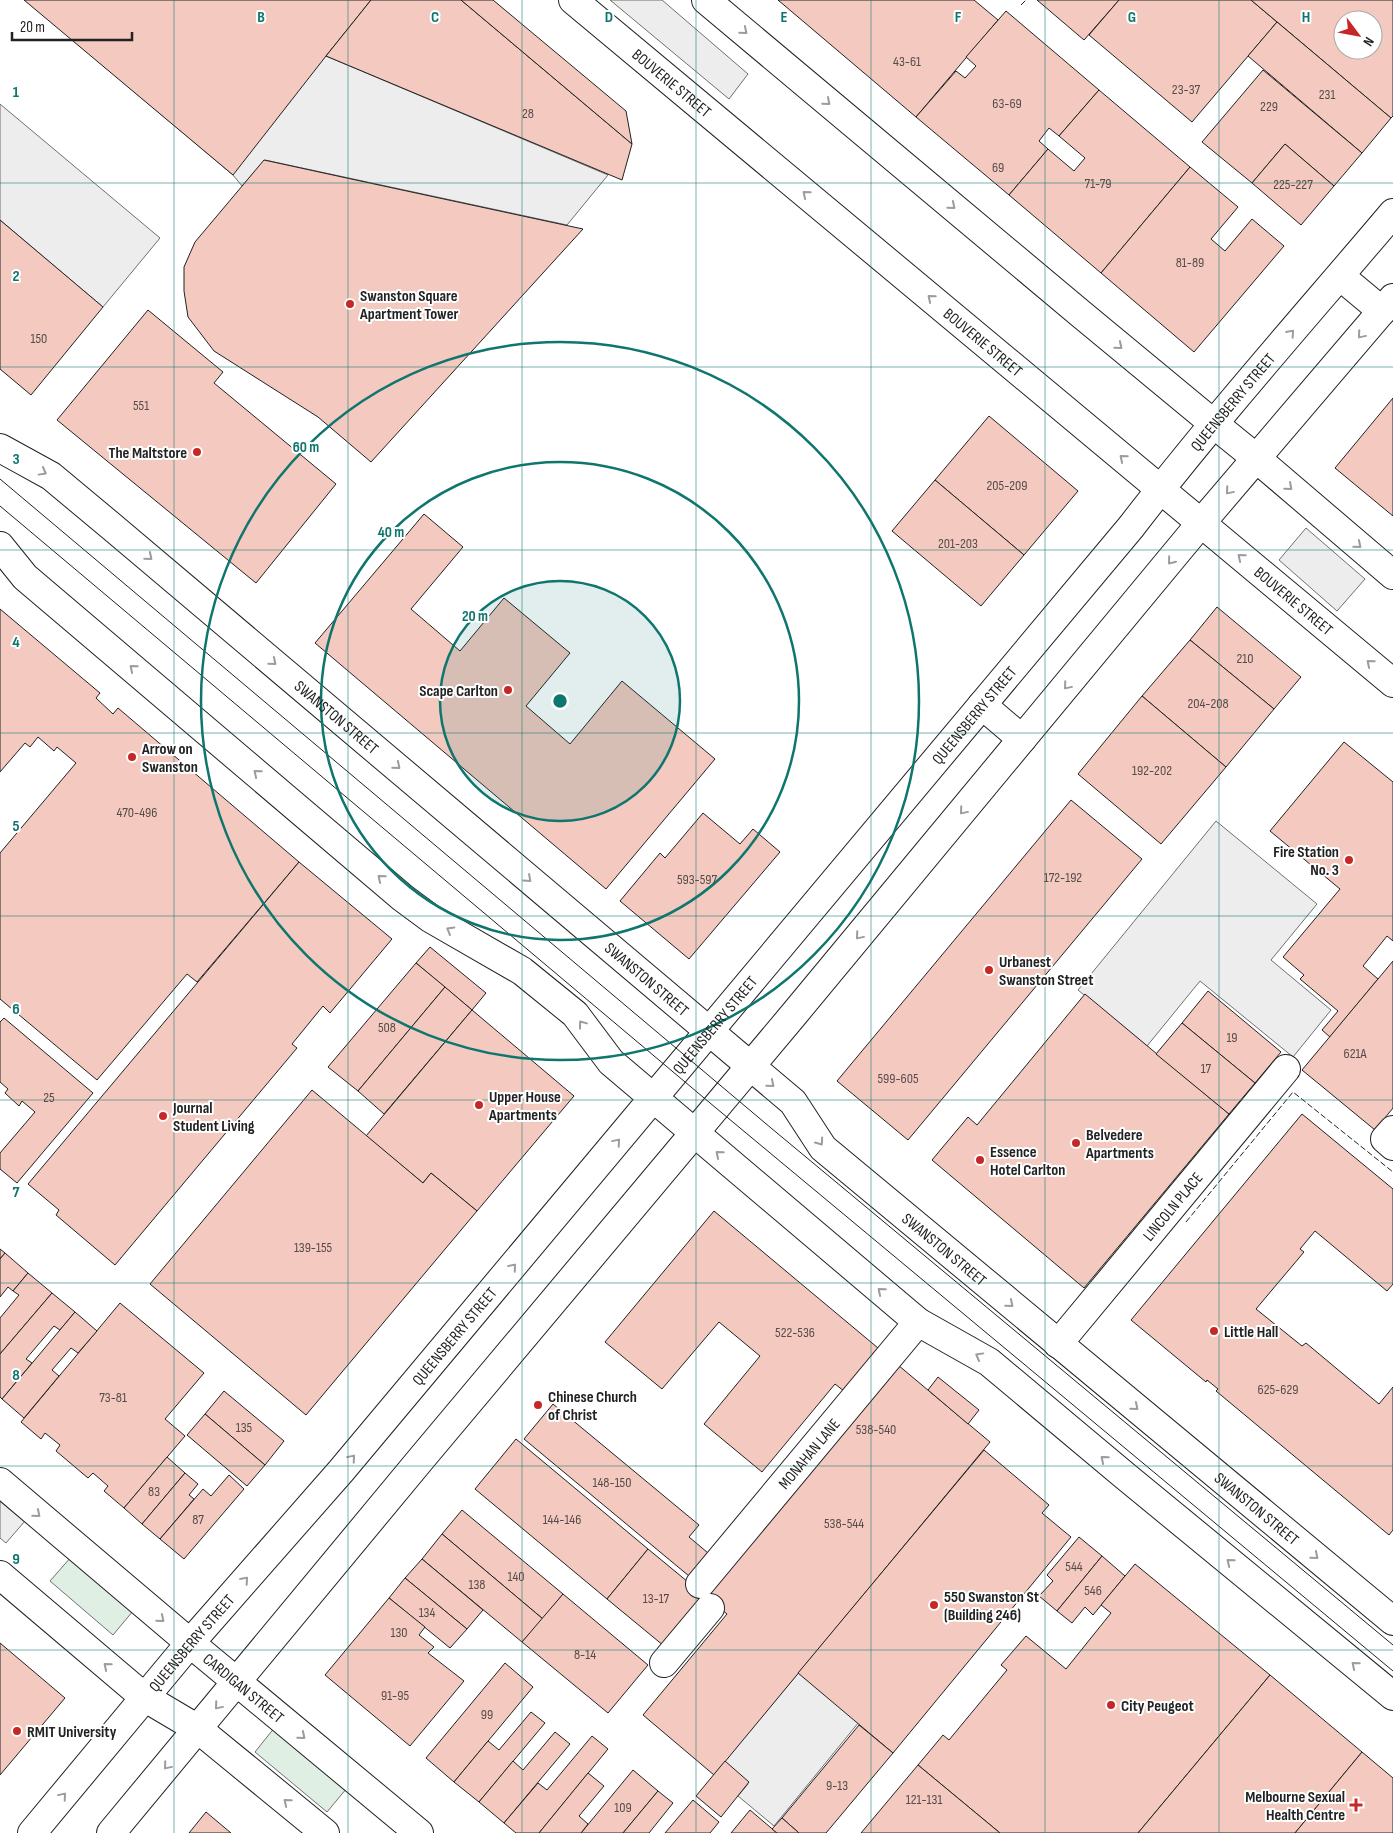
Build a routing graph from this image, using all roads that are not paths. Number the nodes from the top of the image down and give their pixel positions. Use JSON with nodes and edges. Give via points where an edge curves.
{"nodes":[{"id":1,"x":573,"y":0,"type":"edge"},
{"id":2,"x":706,"y":0,"type":"edge"},
{"id":3,"x":1393,"y":213,"type":"edge"},
{"id":4,"x":1340,"y":276,"type":"junction"},
{"id":5,"x":1387,"y":304,"type":"edge"},
{"id":6,"x":1214,"y":424,"type":"junction"},
{"id":7,"x":0,"y":448,"type":"edge"},
{"id":8,"x":1256,"y":458,"type":"junction"},
{"id":9,"x":1160,"y":489,"type":"junction"},
{"id":10,"x":1201,"y":523,"type":"junction"},
{"id":11,"x":0,"y":546,"type":"edge"},
{"id":12,"x":1393,"y":575,"type":"edge"},
{"id":13,"x":1393,"y":682,"type":"edge"},
{"id":14,"x":982,"y":705,"type":"junction"},
{"id":15,"x":1022,"y":740,"type":"junction"},
{"id":16,"x":710,"y":1031,"type":"junction"},
{"id":17,"x":750,"y":1066,"type":"junction"},
{"id":18,"x":1286,"y":1069,"type":"dead end"},
{"id":19,"x":654,"y":1098,"type":"junction"},
{"id":20,"x":1393,"y":1130,"type":"edge"},
{"id":21,"x":694,"y":1133,"type":"junction"},
{"id":22,"x":1393,"y":1146,"type":"edge"},
{"id":23,"x":918,"y":1322,"type":"junction"},
{"id":24,"x":1058,"y":1344,"type":"junction"},
{"id":25,"x":0,"y":1482,"type":"edge"},
{"id":26,"x":0,"y":1575,"type":"edge"},
{"id":27,"x":1391,"y":1614,"type":"edge"},
{"id":28,"x":190,"y":1643,"type":"junction"},
{"id":29,"x":664,"y":1663,"type":"dead end"},
{"id":30,"x":237,"y":1682,"type":"junction"},
{"id":31,"x":1393,"y":1696,"type":"edge"},
{"id":32,"x":144,"y":1697,"type":"junction"},
{"id":33,"x":198,"y":1729,"type":"junction"},
{"id":34,"x":32,"y":1833,"type":"edge"},
{"id":35,"x":111,"y":1833,"type":"edge"},
{"id":36,"x":325,"y":1833,"type":"edge"},
{"id":37,"x":419,"y":1833,"type":"edge"}],
"edges":[{"from":9,"to":1,"type":"street","name":"BOUVERIE STREET","one_way":true},
{"from":2,"to":6,"type":"street","one_way":true},
{"from":3,"to":4,"type":"street","name":"QUEENSBERRY STREET"},
{"from":4,"to":5,"type":"street"},
{"from":6,"to":4,"type":"street","name":"QUEENSBERRY STREET","one_way":true},
{"from":5,"to":8,"type":"street","one_way":true},
{"from":6,"to":8,"type":"street"},
{"from":6,"to":9,"type":"street","name":"QUEENSBERRY STREET"},
{"from":7,"to":16,"type":"street","name":"SWANSTON STREET","one_way":true,"via":[[51,476]]},
{"from":8,"to":10,"type":"street","one_way":true},
{"from":8,"to":12,"type":"street","one_way":true},
{"from":9,"to":10,"type":"street","name":"BOUVERIE STREET"},
{"from":9,"to":14,"type":"street","name":"QUEENSBERRY STREET"},
{"from":13,"to":10,"type":"street","name":"BOUVERIE STREET","one_way":true},
{"from":10,"to":15,"type":"street","one_way":true},
{"from":19,"to":11,"type":"street","one_way":true,"via":[[612,1062],[575,1014],[522,971],[430,918],[404,898],[25,577]]},
{"from":14,"to":15,"type":"street"},
{"from":14,"to":16,"type":"street","name":"QUEENSBERRY STREET"},
{"from":15,"to":17,"type":"street","one_way":true},
{"from":16,"to":17,"type":"street","name":"SWANSTON STREET"},
{"from":16,"to":19,"type":"street","name":"QUEENSBERRY STREET"},
{"from":17,"to":21,"type":"street"},
{"from":17,"to":24,"type":"street","name":"SWANSTON STREET","one_way":true,"via":[[793,1102],[823,1148]]},
{"from":18,"to":24,"type":"street","name":"LINCOLN PLACE"},
{"from":19,"to":21,"type":"street"},
{"from":28,"to":19,"type":"street","name":"QUEENSBERRY STREET","one_way":true,"via":[[341,1471]]},
{"from":20,"to":22,"type":"street","via":[[1385,1139]]},
{"from":23,"to":21,"type":"street","one_way":true},
{"from":21,"to":30,"type":"street"},
{"from":23,"to":29,"type":"street","name":"MONAHAN LANE","via":[[705,1596]]},
{"from":31,"to":23,"type":"street","one_way":true,"via":[[989,1362]]},
{"from":24,"to":27,"type":"street","name":"SWANSTON STREET","one_way":true},
{"from":25,"to":28,"type":"street","name":"CARDIGAN STREET","one_way":true},
{"from":32,"to":26,"type":"street","one_way":true},
{"from":28,"to":30,"type":"street","name":"CARDIGAN STREET"},
{"from":28,"to":32,"type":"street","name":"QUEENSBERRY STREET"},
{"from":30,"to":33,"type":"street","one_way":true},
{"from":30,"to":37,"type":"street","name":"CARDIGAN STREET","one_way":true},
{"from":32,"to":33,"type":"street"},
{"from":34,"to":32,"type":"street","name":"QUEENSBERRY STREET","one_way":true},
{"from":33,"to":35,"type":"street","one_way":true},
{"from":36,"to":33,"type":"street","one_way":true}]}
